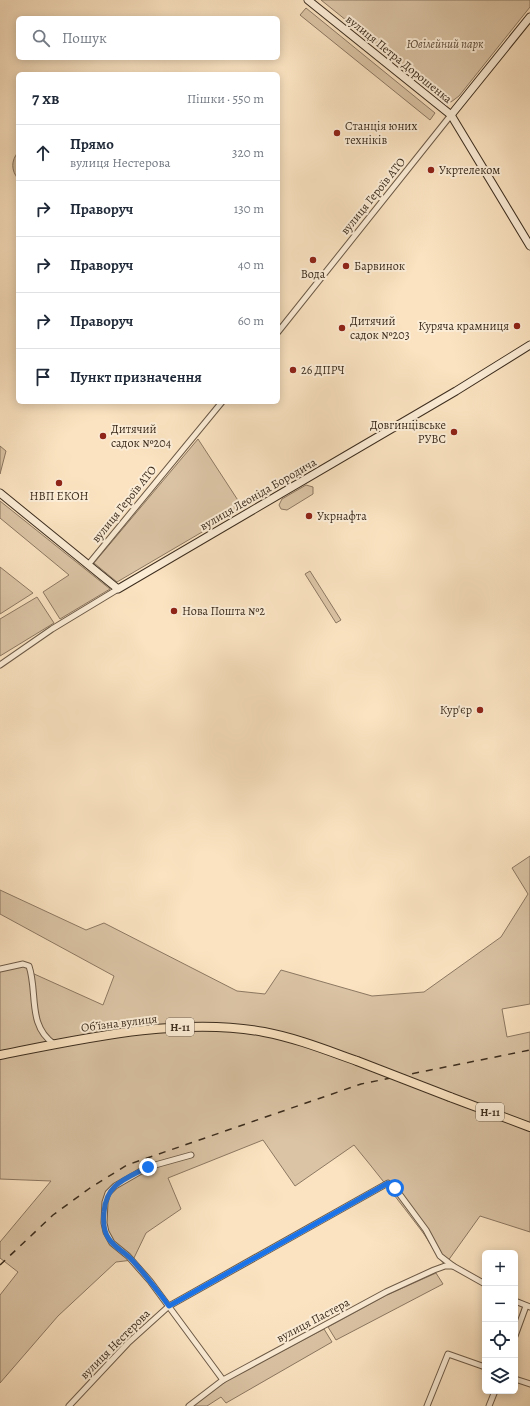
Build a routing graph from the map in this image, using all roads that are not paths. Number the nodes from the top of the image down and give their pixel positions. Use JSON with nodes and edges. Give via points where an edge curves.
{"nodes":[{"id":1,"x":308,"y":0,"type":"edge"},
{"id":2,"x":530,"y":17,"type":"edge"},
{"id":3,"x":451,"y":115,"type":"junction"},
{"id":4,"x":530,"y":246,"type":"edge"},
{"id":5,"x":280,"y":329,"type":"edge"},
{"id":6,"x":530,"y":345,"type":"edge"},
{"id":7,"x":220,"y":404,"type":"edge"},
{"id":8,"x":0,"y":493,"type":"edge"},
{"id":9,"x":88,"y":565,"type":"junction"},
{"id":10,"x":118,"y":589,"type":"junction"},
{"id":11,"x":0,"y":665,"type":"edge"},
{"id":12,"x":0,"y":969,"type":"edge"},
{"id":13,"x":54,"y":1044,"type":"junction"},
{"id":14,"x":0,"y":1055,"type":"edge"},
{"id":15,"x":530,"y":1127,"type":"edge"},
{"id":16,"x":191,"y":1154,"type":"dead end"},
{"id":17,"x":453,"y":1266,"type":"junction"},
{"id":18,"x":482,"y":1282,"type":"edge"},
{"id":19,"x":518,"y":1302,"type":"edge"},
{"id":20,"x":169,"y":1306,"type":"junction"},
{"id":21,"x":528,"y":1306,"type":"edge"},
{"id":22,"x":518,"y":1329,"type":"edge"},
{"id":23,"x":482,"y":1367,"type":"edge"},
{"id":24,"x":518,"y":1379,"type":"edge"},
{"id":25,"x":223,"y":1380,"type":"junction"},
{"id":26,"x":530,"y":1384,"type":"edge"},
{"id":27,"x":494,"y":1394,"type":"edge"},
{"id":28,"x":429,"y":1405,"type":"edge"},
{"id":29,"x":69,"y":1406,"type":"edge"},
{"id":30,"x":189,"y":1406,"type":"edge"},
{"id":31,"x":489,"y":1406,"type":"edge"}],
"edges":[{"from":1,"to":3,"type":"street","name":"вулиця Петра Дорошенка"},
{"from":2,"to":3,"type":"street","name":"вулиця Героїв АТО"},
{"from":3,"to":4,"type":"street","name":"вулиця Петра Дорошенка"},
{"from":3,"to":5,"type":"street","name":"вулиця Героїв АТО"},
{"from":6,"to":10,"type":"street","name":"вулиця Леоніда Бородича"},
{"from":7,"to":9,"type":"street","name":"вулиця Героїв АТО"},
{"from":8,"to":9,"type":"street"},
{"from":9,"to":10,"type":"street"},
{"from":10,"to":11,"type":"street","name":"вулиця Леоніда Бородича","via":[[52,629]]},
{"from":12,"to":13,"type":"street","via":[[22,964],[30,966],[37,1021],[41,1032]]},
{"from":13,"to":14,"type":"main road","name":"Обʼїзна вулиця","number":"Н-11"},
{"from":13,"to":15,"type":"main road","name":"Обʼїзна вулиця","number":"Н-11","bridge":true,"via":[[110,1034],[179,1027],[238,1028],[290,1038]]},
{"from":16,"to":20,"type":"street","via":[[148,1167],[126,1178],[108,1193],[105,1202],[104,1223],[108,1238],[133,1260]]},
{"from":17,"to":18,"type":"street"},
{"from":17,"to":20,"type":"street","name":"вулиця Нестерова","via":[[440,1256],[426,1230],[395,1188],[388,1183]]},
{"from":17,"to":25,"type":"street","name":"вулиця Пастера","via":[[439,1268],[386,1292]]},
{"from":19,"to":21,"type":"street"},
{"from":20,"to":25,"type":"street"},
{"from":20,"to":29,"type":"street","name":"вулиця Нестерова","via":[[128,1343]]},
{"from":21,"to":22,"type":"street"},
{"from":23,"to":28,"type":"street","via":[[448,1354]]},
{"from":24,"to":26,"type":"street"},
{"from":25,"to":30,"type":"street","name":"вулиця Пастера"},
{"from":27,"to":31,"type":"street"}]}
